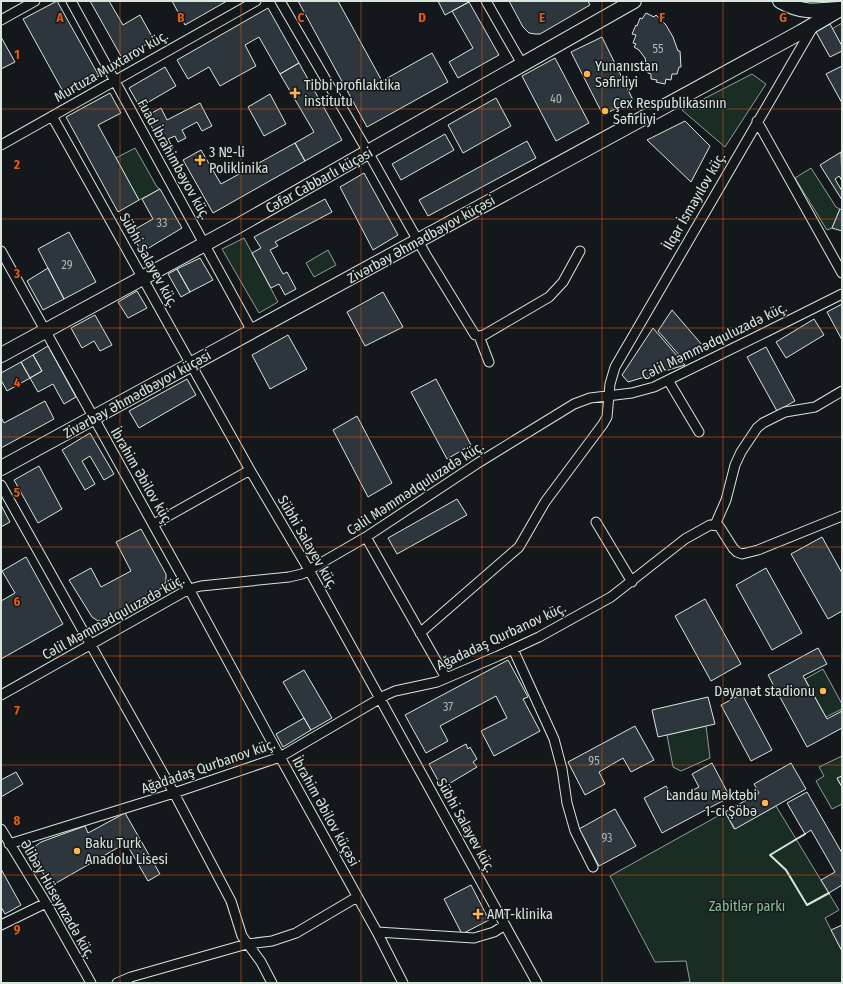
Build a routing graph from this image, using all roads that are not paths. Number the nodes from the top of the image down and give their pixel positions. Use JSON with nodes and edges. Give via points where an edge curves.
{"nodes":[{"id":1,"x":35,"y":1,"type":"edge"},
{"id":2,"x":71,"y":1,"type":"edge"},
{"id":3,"x":256,"y":1,"type":"edge"},
{"id":4,"x":280,"y":1,"type":"edge"},
{"id":5,"x":486,"y":1,"type":"edge"},
{"id":6,"x":634,"y":1,"type":"edge"},
{"id":7,"x":780,"y":1,"type":"edge"},
{"id":8,"x":842,"y":9,"type":"edge"},
{"id":9,"x":1,"y":20,"type":"edge"},
{"id":10,"x":814,"y":25,"type":"junction"},
{"id":11,"x":522,"y":64,"type":"junction"},
{"id":12,"x":114,"y":80,"type":"junction"},
{"id":13,"x":52,"y":116,"type":"junction"},
{"id":14,"x":757,"y":121,"type":"junction"},
{"id":15,"x":1,"y":145,"type":"edge"},
{"id":16,"x":368,"y":152,"type":"junction"},
{"id":17,"x":418,"y":240,"type":"junction"},
{"id":18,"x":204,"y":244,"type":"junction"},
{"id":19,"x":1,"y":251,"type":"edge"},
{"id":20,"x":580,"y":251,"type":"dead end"},
{"id":21,"x":842,"y":272,"type":"edge"},
{"id":22,"x":144,"y":278,"type":"junction"},
{"id":23,"x":842,"y":294,"type":"edge"},
{"id":24,"x":46,"y":331,"type":"junction"},
{"id":25,"x":252,"y":331,"type":"junction"},
{"id":26,"x":479,"y":336,"type":"junction"},
{"id":27,"x":1,"y":355,"type":"edge"},
{"id":28,"x":489,"y":362,"type":"dead end"},
{"id":29,"x":191,"y":364,"type":"junction"},
{"id":30,"x":668,"y":380,"type":"junction"},
{"id":31,"x":842,"y":391,"type":"edge"},
{"id":32,"x":609,"y":396,"type":"junction"},
{"id":33,"x":93,"y":418,"type":"junction"},
{"id":34,"x":699,"y":432,"type":"dead end"},
{"id":35,"x":1,"y":468,"type":"edge"},
{"id":36,"x":250,"y":470,"type":"junction"},
{"id":37,"x":1,"y":485,"type":"edge"},
{"id":38,"x":842,"y":516,"type":"edge"},
{"id":39,"x":596,"y":522,"type":"dead end"},
{"id":40,"x":154,"y":524,"type":"junction"},
{"id":41,"x":715,"y":525,"type":"junction"},
{"id":42,"x":366,"y":537,"type":"junction"},
{"id":43,"x":309,"y":570,"type":"junction"},
{"id":44,"x":632,"y":582,"type":"junction"},
{"id":45,"x":190,"y":589,"type":"junction"},
{"id":46,"x":420,"y":633,"type":"junction"},
{"id":47,"x":90,"y":645,"type":"junction"},
{"id":48,"x":513,"y":649,"type":"junction"},
{"id":49,"x":446,"y":678,"type":"junction"},
{"id":50,"x":1,"y":695,"type":"edge"},
{"id":51,"x":379,"y":699,"type":"junction"},
{"id":52,"x":280,"y":757,"type":"junction"},
{"id":53,"x":174,"y":793,"type":"junction"},
{"id":54,"x":1,"y":829,"type":"edge"},
{"id":55,"x":9,"y":844,"type":"junction"},
{"id":56,"x":593,"y":867,"type":"dead end"},
{"id":57,"x":357,"y":897,"type":"junction"},
{"id":58,"x":46,"y":903,"type":"junction"},
{"id":59,"x":1,"y":925,"type":"edge"},
{"id":60,"x":505,"y":925,"type":"junction"},
{"id":61,"x":377,"y":932,"type":"junction"},
{"id":62,"x":247,"y":944,"type":"junction"},
{"id":63,"x":91,"y":983,"type":"edge"},
{"id":64,"x":117,"y":983,"type":"edge"},
{"id":65,"x":272,"y":983,"type":"edge"},
{"id":66,"x":403,"y":983,"type":"edge"},
{"id":67,"x":537,"y":983,"type":"edge"}],
"edges":[{"from":1,"to":9,"type":"street"},
{"from":2,"to":12,"type":"street","name":"Fuad İbrahimbəyov küç."},
{"from":3,"to":12,"type":"street","name":"Murtuza Muxtarov küç."},
{"from":4,"to":16,"type":"street"},
{"from":5,"to":11,"type":"street"},
{"from":6,"to":11,"type":"main road","name":"Cəfər Cabbarlı küçəsi"},
{"from":7,"to":8,"type":"main road","via":[[804,11]]},
{"from":8,"to":10,"type":"main road","name":"Zivərbəy Əhmədbəyov küçəsi"},
{"from":10,"to":14,"type":"street","name":"İlqar İsmayılov küç."},
{"from":10,"to":17,"type":"main road","name":"Zivərbəy Əhmədbəyov küçəsi"},
{"from":11,"to":16,"type":"main road","name":"Cəfər Cabbarlı küçəsi"},
{"from":12,"to":13,"type":"street","name":"Murtuza Muxtarov küç."},
{"from":12,"to":18,"type":"street","name":"Fuad İbrahimbəyov küç."},
{"from":13,"to":15,"type":"street","name":"Murtuza Muxtarov küç."},
{"from":13,"to":22,"type":"street","name":"Sübhi Salayev küç."},
{"from":14,"to":21,"type":"street"},
{"from":14,"to":32,"type":"street","name":"İlqar İsmayılov küç.","via":[[615,367]]},
{"from":16,"to":17,"type":"street"},
{"from":16,"to":18,"type":"main road","name":"Cəfər Cabbarlı küçəsi"},
{"from":17,"to":25,"type":"main road","name":"Zivərbəy Əhmədbəyov küçəsi"},
{"from":17,"to":26,"type":"street","via":[[472,331]]},
{"from":18,"to":22,"type":"main road","name":"Cəfər Cabbarlı küçəsi"},
{"from":18,"to":25,"type":"street","name":"Fuad İbrahimbəyov küç."},
{"from":19,"to":24,"type":"street","name":"İbrahim Əbilov küç."},
{"from":20,"to":26,"type":"street","via":[[563,282],[550,297]]},
{"from":22,"to":24,"type":"main road","name":"Cəfər Cabbarlı küçəsi"},
{"from":22,"to":29,"type":"street","name":"Sübhi Salayev küç."},
{"from":23,"to":30,"type":"street","name":"Cəlil Məmmədquluzadə küç."},
{"from":24,"to":27,"type":"main road","name":"Cəfər Cabbarlı küçəsi"},
{"from":24,"to":33,"type":"street","name":"İbrahim Əbilov küç."},
{"from":25,"to":29,"type":"main road","name":"Zivərbəy Əhmədbəyov küçəsi"},
{"from":26,"to":28,"type":"street"},
{"from":29,"to":33,"type":"main road","name":"Zivərbəy Əhmədbəyov küçəsi"},
{"from":29,"to":36,"type":"street","name":"Sübhi Salayev küç."},
{"from":30,"to":32,"type":"street","name":"Cəlil Məmmədquluzadə küç.","via":[[643,390]]},
{"from":30,"to":34,"type":"street"},
{"from":31,"to":41,"type":"street","via":[[816,407],[786,412],[757,428],[735,465],[726,500]]},
{"from":32,"to":42,"type":"street","name":"Cəlil Məmmədquluzadə küç.","via":[[590,398],[574,404],[478,463]]},
{"from":32,"to":46,"type":"street","name":"İlqar İsmayılov küç.","via":[[607,417],[603,424],[544,502],[519,547]]},
{"from":33,"to":35,"type":"main road","name":"Zivərbəy Əhmədbəyov küçəsi"},
{"from":33,"to":40,"type":"street","name":"İbrahim Əbilov küç."},
{"from":36,"to":40,"type":"street"},
{"from":36,"to":43,"type":"street","name":"Sübhi Salayev küç."},
{"from":37,"to":47,"type":"street"},
{"from":38,"to":41,"type":"street","via":[[742,554],[733,548],[722,528]]},
{"from":39,"to":44,"type":"street"},
{"from":40,"to":45,"type":"street","name":"İbrahim Əbilov küç."},
{"from":41,"to":44,"type":"street","name":"Ağadadaş Qurbanov küç.","via":[[703,528],[685,539]]},
{"from":42,"to":43,"type":"street","name":"Cəlil Məmmədquluzadə küç."},
{"from":42,"to":46,"type":"street"},
{"from":43,"to":45,"type":"street","name":"Cəlil Məmmədquluzadə küç.","via":[[289,577]]},
{"from":43,"to":51,"type":"street","name":"Sübhi Salayev küç."},
{"from":44,"to":48,"type":"street","name":"Ağadadaş Qurbanov küç.","via":[[605,601]]},
{"from":45,"to":47,"type":"street","name":"Cəlil Məmmədquluzadə küç."},
{"from":45,"to":52,"type":"street","name":"İbrahim Əbilov küçəsi"},
{"from":46,"to":49,"type":"street"},
{"from":47,"to":50,"type":"street","name":"Cəlil Məmmədquluzadə küç."},
{"from":47,"to":53,"type":"street"},
{"from":48,"to":49,"type":"street","name":"Ağadadaş Qurbanov küç."},
{"from":48,"to":56,"type":"street","via":[[554,739],[575,831]]},
{"from":49,"to":51,"type":"street","name":"Ağadadaş Qurbanov küç.","via":[[395,691]]},
{"from":51,"to":52,"type":"street","name":"Ağadadaş Qurbanov küç."},
{"from":51,"to":60,"type":"street","name":"Sübhi Salayev küç."},
{"from":52,"to":53,"type":"street","name":"Ağadadaş Qurbanov küç."},
{"from":52,"to":57,"type":"street","name":"İbrahim Əbilov küçəsi"},
{"from":53,"to":55,"type":"street","name":"Ağadadaş Qurbanov küç."},
{"from":53,"to":62,"type":"street","via":[[231,901]]},
{"from":54,"to":55,"type":"street","name":"Əlibəy Hüseynzadə küç."},
{"from":55,"to":58,"type":"street","name":"Əlibəy Hüseynzadə küç."},
{"from":57,"to":61,"type":"street","name":"İbrahim Əbilov küçəsi"},
{"from":57,"to":62,"type":"street","via":[[296,933],[272,941]]},
{"from":58,"to":59,"type":"street"},
{"from":58,"to":63,"type":"street","name":"Əlibəy Hüseynzadə küç."},
{"from":60,"to":61,"type":"street","via":[[494,932],[474,938]]},
{"from":60,"to":67,"type":"street","name":"Sübhi Salayev küç."},
{"from":61,"to":66,"type":"street","name":"İbrahim Əbilov küçəsi"},
{"from":62,"to":64,"type":"street"},
{"from":62,"to":65,"type":"street","via":[[261,962]]}]}
